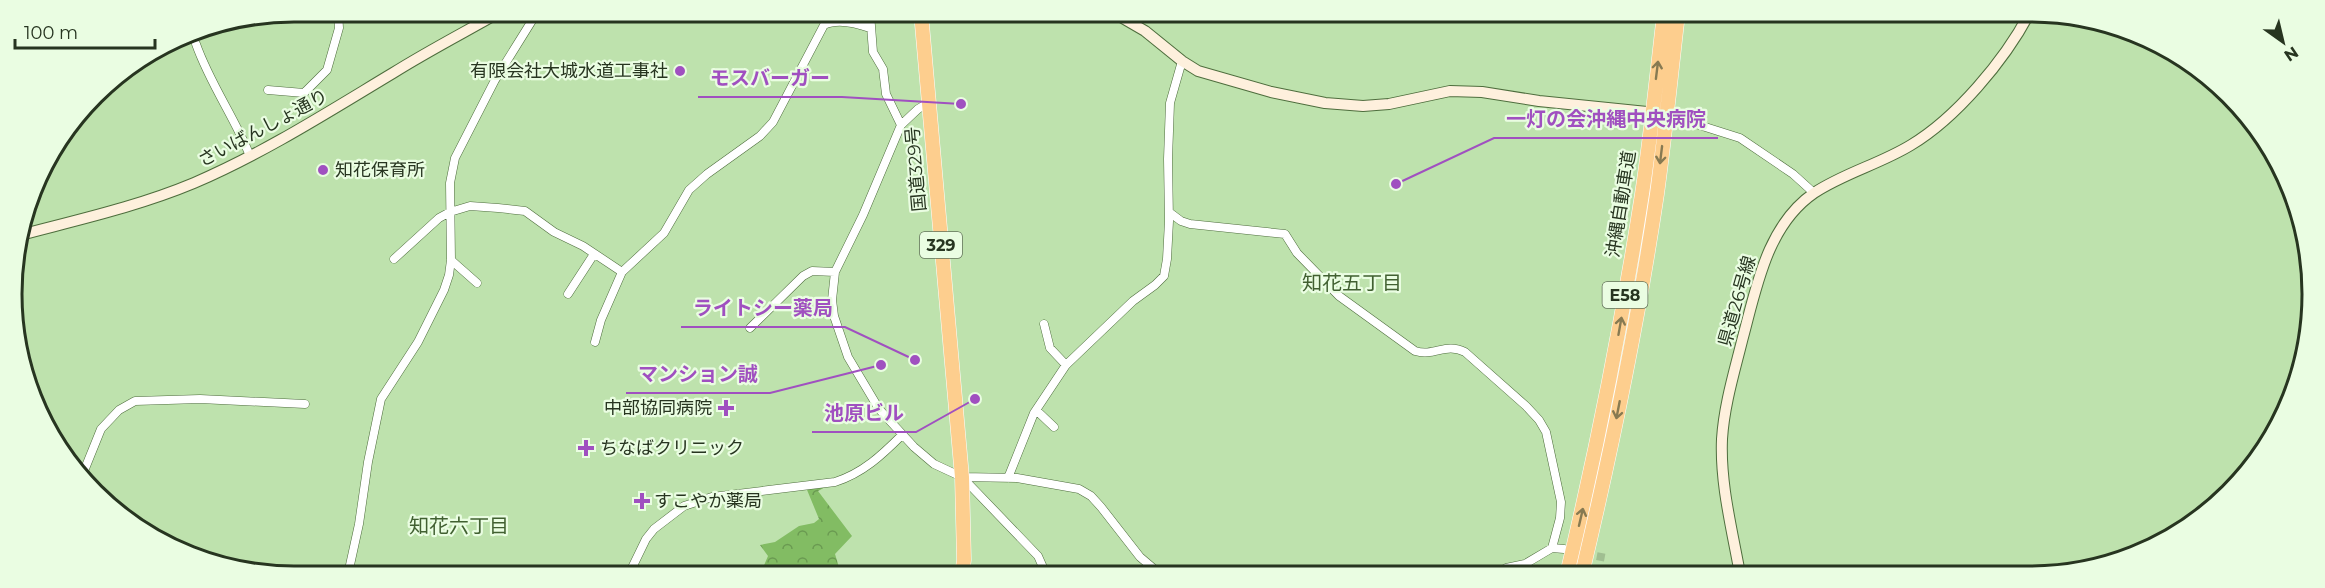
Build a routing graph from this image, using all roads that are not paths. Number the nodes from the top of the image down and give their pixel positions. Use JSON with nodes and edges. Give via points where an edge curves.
{"nodes":[{"id":1,"x":339,"y":22,"type":"edge"},
{"id":2,"x":482,"y":22,"type":"edge"},
{"id":3,"x":531,"y":22,"type":"edge"},
{"id":4,"x":832,"y":22,"type":"edge"},
{"id":5,"x":841,"y":22,"type":"edge"},
{"id":6,"x":870,"y":22,"type":"edge"},
{"id":7,"x":922,"y":22,"type":"edge"},
{"id":8,"x":1130,"y":22,"type":"edge"},
{"id":9,"x":1663,"y":22,"type":"edge"},
{"id":10,"x":1677,"y":22,"type":"edge"},
{"id":11,"x":2023,"y":22,"type":"edge"},
{"id":12,"x":870,"y":28,"type":"junction"},
{"id":13,"x":196,"y":45,"type":"dead end"},
{"id":14,"x":1182,"y":61,"type":"junction"},
{"id":15,"x":268,"y":90,"type":"dead end"},
{"id":16,"x":928,"y":103,"type":"junction"},
{"id":17,"x":1647,"y":112,"type":"dead end"},
{"id":18,"x":1680,"y":119,"type":"dead end"},
{"id":19,"x":901,"y":125,"type":"junction"},
{"id":20,"x":250,"y":156,"type":"junction"},
{"id":21,"x":1814,"y":194,"type":"junction"},
{"id":22,"x":450,"y":212,"type":"junction"},
{"id":23,"x":1169,"y":212,"type":"junction"},
{"id":24,"x":30,"y":232,"type":"edge"},
{"id":25,"x":594,"y":254,"type":"junction"},
{"id":26,"x":394,"y":259,"type":"dead end"},
{"id":27,"x":451,"y":260,"type":"junction"},
{"id":28,"x":622,"y":272,"type":"junction"},
{"id":29,"x":835,"y":272,"type":"junction"},
{"id":30,"x":477,"y":284,"type":"dead end"},
{"id":31,"x":568,"y":294,"type":"dead end"},
{"id":32,"x":1044,"y":324,"type":"dead end"},
{"id":33,"x":750,"y":328,"type":"dead end"},
{"id":34,"x":595,"y":342,"type":"dead end"},
{"id":35,"x":1066,"y":365,"type":"junction"},
{"id":36,"x":305,"y":404,"type":"dead end"},
{"id":37,"x":1036,"y":410,"type":"junction"},
{"id":38,"x":1054,"y":427,"type":"dead end"},
{"id":39,"x":902,"y":435,"type":"junction"},
{"id":40,"x":86,"y":467,"type":"edge"},
{"id":41,"x":962,"y":477,"type":"junction"},
{"id":42,"x":1008,"y":478,"type":"junction"},
{"id":43,"x":1552,"y":548,"type":"junction"},
{"id":44,"x":1564,"y":549,"type":"dead end"},
{"id":45,"x":350,"y":566,"type":"edge"},
{"id":46,"x":633,"y":566,"type":"edge"},
{"id":47,"x":963,"y":566,"type":"edge"},
{"id":48,"x":1042,"y":566,"type":"edge"},
{"id":49,"x":1151,"y":566,"type":"edge"},
{"id":50,"x":1516,"y":566,"type":"edge"},
{"id":51,"x":1569,"y":566,"type":"edge"},
{"id":52,"x":1584,"y":566,"type":"edge"},
{"id":53,"x":1739,"y":566,"type":"edge"}],
"edges":[{"from":1,"to":15,"type":"street","via":[[327,70],[304,93]]},
{"from":2,"to":20,"type":"main road","name":"さいばんしょ通り"},
{"from":3,"to":22,"type":"street","via":[[495,80],[455,158]]},
{"from":4,"to":28,"type":"street","via":[[824,25],[773,122],[689,189],[664,233]]},
{"from":5,"to":12,"type":"street"},
{"from":6,"to":12,"type":"street"},
{"from":7,"to":16,"type":"highway","name":"国道329号","number":"329"},
{"from":8,"to":14,"type":"main road"},
{"from":51,"to":9,"type":"highway","name":"沖縄自動車道","number":"E58","one_way":true,"via":[[1619,331],[1642,193]]},
{"from":10,"to":52,"type":"highway","name":"沖縄自動車道","number":"E58","one_way":true,"via":[[1656,195],[1633,335]]},
{"from":11,"to":21,"type":"main road","name":"県道26号線","via":[[1988,73],[1940,124],[1910,146]]},
{"from":12,"to":19,"type":"street","via":[[886,93]]},
{"from":13,"to":20,"type":"street"},
{"from":14,"to":17,"type":"main road","via":[[1221,79],[1344,105],[1389,104],[1450,91]]},
{"from":14,"to":23,"type":"street","via":[[1170,103]]},
{"from":16,"to":19,"type":"street"},
{"from":16,"to":41,"type":"highway","name":"国道329号","number":"329"},
{"from":18,"to":21,"type":"street","via":[[1740,138],[1793,174]]},
{"from":19,"to":29,"type":"street"},
{"from":20,"to":24,"type":"main road","name":"さいばんしょ通り","via":[[166,194]]},
{"from":21,"to":53,"type":"main road","name":"県道26号線","via":[[1783,226],[1765,260],[1730,388],[1722,438],[1723,475]]},
{"from":22,"to":25,"type":"street","via":[[470,206],[525,211]]},
{"from":22,"to":26,"type":"street","via":[[438,218]]},
{"from":22,"to":27,"type":"street"},
{"from":23,"to":35,"type":"street","via":[[1164,276]]},
{"from":23,"to":43,"type":"street","via":[[1190,224],[1285,234],[1339,296],[1415,351],[1455,347],[1465,352],[1526,406],[1546,432],[1560,502]]},
{"from":25,"to":28,"type":"street"},
{"from":25,"to":31,"type":"street"},
{"from":27,"to":30,"type":"street"},
{"from":27,"to":45,"type":"street","via":[[434,311],[381,399]]},
{"from":28,"to":34,"type":"street"},
{"from":29,"to":33,"type":"street","via":[[812,271],[803,276]]},
{"from":29,"to":39,"type":"street","via":[[834,316],[848,357],[879,409]]},
{"from":32,"to":35,"type":"street","via":[[1050,348]]},
{"from":35,"to":37,"type":"street"},
{"from":36,"to":40,"type":"street","via":[[200,399],[135,401],[119,410],[101,429]]},
{"from":37,"to":38,"type":"street"},
{"from":37,"to":42,"type":"street"},
{"from":39,"to":41,"type":"street","via":[[934,464]]},
{"from":39,"to":46,"type":"street","via":[[873,462],[845,479],[712,497],[684,507],[654,529]]},
{"from":41,"to":42,"type":"street"},
{"from":41,"to":47,"type":"highway","name":"国道329号","number":"329"},
{"from":41,"to":48,"type":"street","via":[[1038,556]]},
{"from":42,"to":49,"type":"street","via":[[1047,482],[1079,489],[1091,496]]},
{"from":43,"to":44,"type":"street"},
{"from":43,"to":50,"type":"street"}]}
